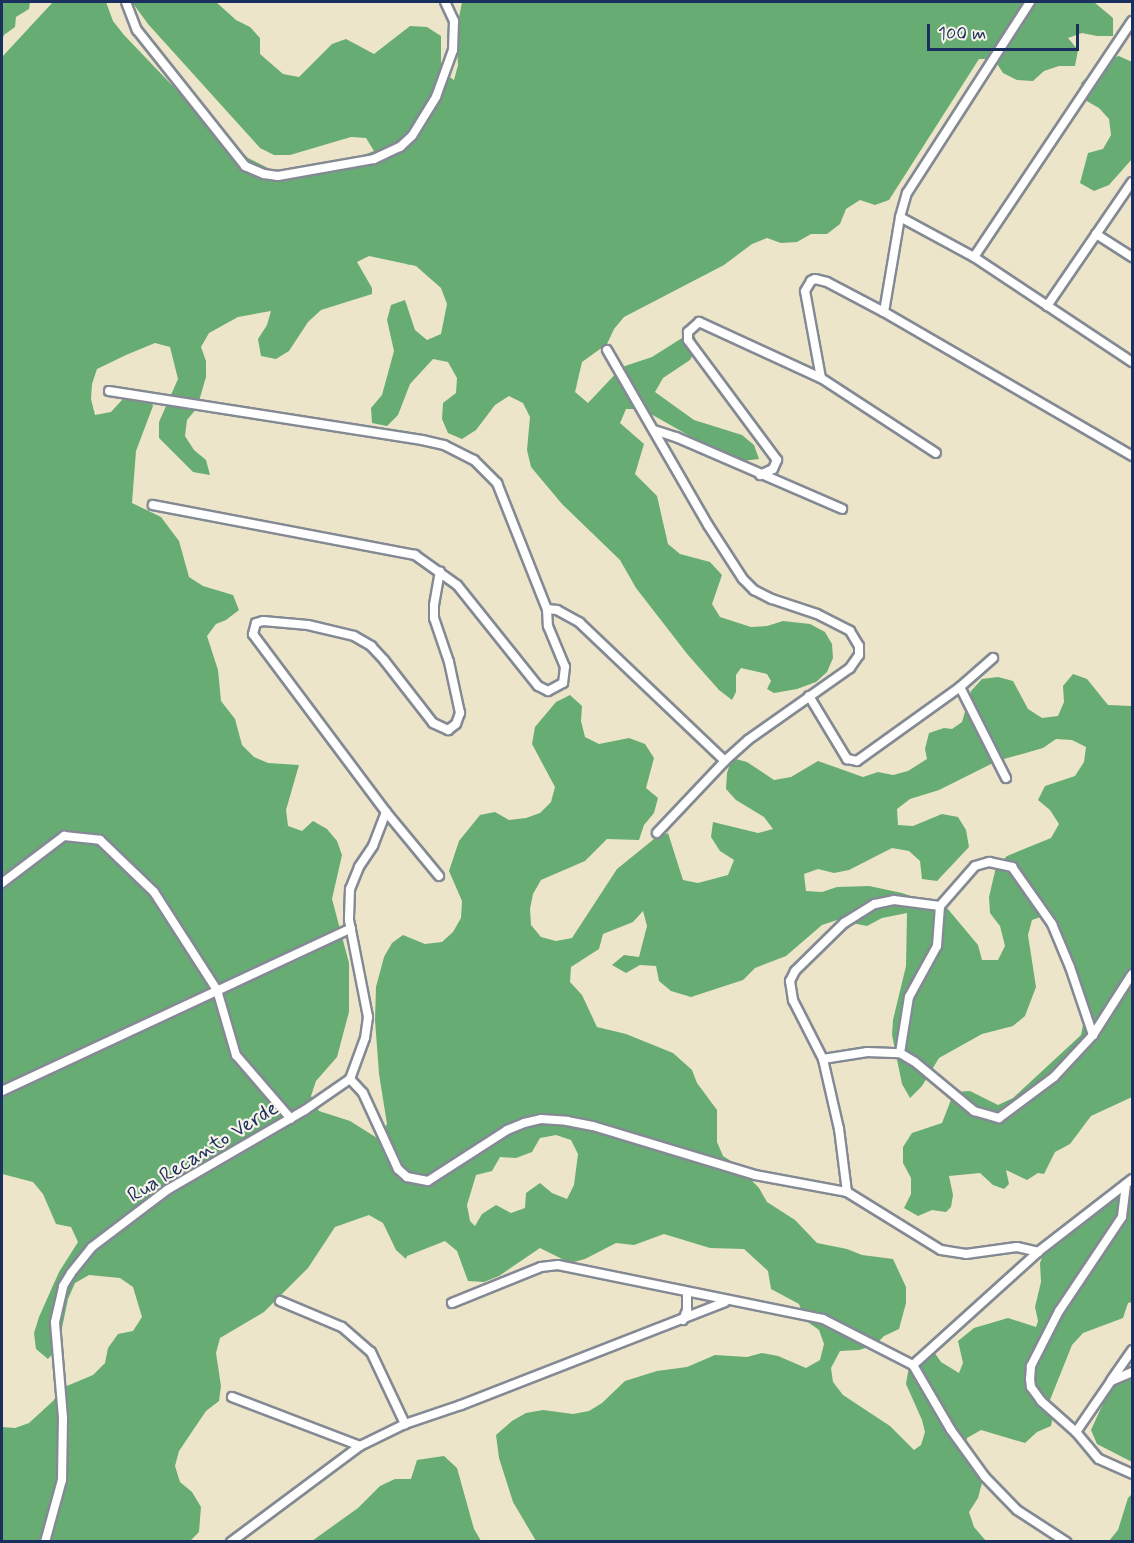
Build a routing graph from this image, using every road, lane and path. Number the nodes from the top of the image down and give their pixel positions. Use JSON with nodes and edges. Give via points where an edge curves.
{"nodes":[{"id":1,"x":126,"y":2,"type":"edge"},
{"id":2,"x":445,"y":2,"type":"edge"},
{"id":3,"x":1030,"y":2,"type":"edge"},
{"id":4,"x":1132,"y":21,"type":"edge"},
{"id":5,"x":1132,"y":182,"type":"edge"},
{"id":6,"x":900,"y":217,"type":"junction"},
{"id":7,"x":1096,"y":234,"type":"junction"},
{"id":8,"x":974,"y":257,"type":"junction"},
{"id":9,"x":1132,"y":258,"type":"edge"},
{"id":10,"x":1047,"y":306,"type":"junction"},
{"id":11,"x":884,"y":312,"type":"junction"},
{"id":12,"x":607,"y":350,"type":"dead end"},
{"id":13,"x":1132,"y":362,"type":"edge"},
{"id":14,"x":820,"y":378,"type":"junction"},
{"id":15,"x":109,"y":391,"type":"dead end"},
{"id":16,"x":654,"y":430,"type":"junction"},
{"id":17,"x":936,"y":453,"type":"dead end"},
{"id":18,"x":1132,"y":456,"type":"edge"},
{"id":19,"x":760,"y":474,"type":"junction"},
{"id":20,"x":153,"y":505,"type":"dead end"},
{"id":21,"x":842,"y":509,"type":"dead end"},
{"id":22,"x":440,"y":572,"type":"junction"},
{"id":23,"x":547,"y":609,"type":"junction"},
{"id":24,"x":993,"y":658,"type":"dead end"},
{"id":25,"x":960,"y":687,"type":"junction"},
{"id":26,"x":809,"y":696,"type":"junction"},
{"id":27,"x":725,"y":761,"type":"junction"},
{"id":28,"x":1006,"y":778,"type":"dead end"},
{"id":29,"x":386,"y":812,"type":"junction"},
{"id":30,"x":657,"y":834,"type":"dead end"},
{"id":31,"x":439,"y":876,"type":"dead end"},
{"id":32,"x":2,"y":883,"type":"edge"},
{"id":33,"x":940,"y":906,"type":"junction"},
{"id":34,"x":351,"y":928,"type":"junction"},
{"id":35,"x":1132,"y":974,"type":"edge"},
{"id":36,"x":217,"y":990,"type":"junction"},
{"id":37,"x":1093,"y":1035,"type":"junction"},
{"id":38,"x":900,"y":1053,"type":"junction"},
{"id":39,"x":824,"y":1059,"type":"junction"},
{"id":40,"x":350,"y":1079,"type":"junction"},
{"id":41,"x":2,"y":1091,"type":"edge"},
{"id":42,"x":291,"y":1119,"type":"junction"},
{"id":43,"x":1129,"y":1181,"type":"edge"},
{"id":44,"x":847,"y":1192,"type":"junction"},
{"id":45,"x":1038,"y":1252,"type":"junction"},
{"id":46,"x":687,"y":1292,"type":"junction"},
{"id":47,"x":280,"y":1301,"type":"dead end"},
{"id":48,"x":726,"y":1301,"type":"junction"},
{"id":49,"x":452,"y":1303,"type":"dead end"},
{"id":50,"x":683,"y":1320,"type":"junction"},
{"id":51,"x":1132,"y":1350,"type":"edge"},
{"id":52,"x":913,"y":1365,"type":"junction"},
{"id":53,"x":1132,"y":1372,"type":"edge"},
{"id":54,"x":1111,"y":1381,"type":"junction"},
{"id":55,"x":232,"y":1397,"type":"dead end"},
{"id":56,"x":405,"y":1424,"type":"junction"},
{"id":57,"x":1076,"y":1432,"type":"junction"},
{"id":58,"x":360,"y":1446,"type":"junction"},
{"id":59,"x":1132,"y":1474,"type":"edge"},
{"id":60,"x":45,"y":1542,"type":"edge"},
{"id":61,"x":231,"y":1542,"type":"edge"},
{"id":62,"x":1066,"y":1542,"type":"edge"}],
"edges":[{"from":1,"to":2,"type":"street","via":[[136,30],[245,166],[278,176],[374,159],[400,147],[412,136],[436,97],[453,50],[454,21]]},
{"from":3,"to":6,"type":"street","via":[[916,177]]},
{"from":4,"to":8,"type":"street"},
{"from":5,"to":7,"type":"street"},
{"from":6,"to":8,"type":"street"},
{"from":6,"to":11,"type":"street"},
{"from":7,"to":9,"type":"street"},
{"from":7,"to":10,"type":"street"},
{"from":8,"to":10,"type":"street"},
{"from":10,"to":13,"type":"street"},
{"from":11,"to":14,"type":"street","via":[[827,282],[811,281],[806,291]]},
{"from":11,"to":18,"type":"street"},
{"from":12,"to":16,"type":"street"},
{"from":14,"to":17,"type":"street"},
{"from":14,"to":19,"type":"street","via":[[708,324],[699,322],[688,332],[688,339],[777,460],[773,469]]},
{"from":15,"to":23,"type":"street","via":[[422,440],[459,451],[497,483]]},
{"from":16,"to":19,"type":"street"},
{"from":16,"to":26,"type":"street","via":[[743,579],[754,590],[817,614],[855,637],[859,646],[856,661]]},
{"from":19,"to":21,"type":"street"},
{"from":20,"to":22,"type":"street","via":[[386,548],[415,555]]},
{"from":22,"to":23,"type":"street","via":[[457,585],[538,686],[548,691],[562,683],[565,667],[548,626]]},
{"from":22,"to":29,"type":"street","via":[[434,618],[460,713],[456,724],[448,730],[433,723],[384,660],[354,636],[329,628],[274,621],[259,621],[254,630],[255,638]]},
{"from":23,"to":27,"type":"street","via":[[580,623]]},
{"from":24,"to":25,"type":"street"},
{"from":25,"to":26,"type":"street","via":[[869,754],[853,761],[838,747]]},
{"from":25,"to":28,"type":"street"},
{"from":26,"to":27,"type":"street"},
{"from":27,"to":30,"type":"street"},
{"from":29,"to":31,"type":"street"},
{"from":29,"to":34,"type":"street","via":[[350,889]]},
{"from":32,"to":36,"type":"street","via":[[64,836],[100,840],[154,892]]},
{"from":33,"to":37,"type":"street","via":[[975,866],[989,862],[1012,867],[1058,936]]},
{"from":33,"to":38,"type":"street","via":[[937,946],[909,997]]},
{"from":33,"to":39,"type":"street","via":[[894,900],[874,904],[844,924],[795,971],[789,987],[793,1000]]},
{"from":34,"to":36,"type":"street"},
{"from":34,"to":40,"type":"street","via":[[368,1017]]},
{"from":35,"to":37,"type":"street"},
{"from":36,"to":41,"type":"street"},
{"from":36,"to":42,"type":"street","via":[[236,1055]]},
{"from":37,"to":38,"type":"street","via":[[1054,1077],[999,1118],[974,1111]]},
{"from":38,"to":39,"type":"street","via":[[867,1052]]},
{"from":39,"to":44,"type":"street"},
{"from":40,"to":42,"type":"street","name":"Rua Recanto Verde"},
{"from":40,"to":44,"type":"street","via":[[363,1094],[398,1169],[416,1181],[428,1181],[507,1130],[541,1119],[593,1125],[755,1175]]},
{"from":42,"to":60,"type":"street","name":"Rua Recanto Verde","via":[[167,1190],[92,1247],[63,1286],[55,1322],[63,1418],[62,1480]]},
{"from":43,"to":45,"type":"street"},
{"from":43,"to":57,"type":"street","via":[[1122,1217],[1059,1311],[1031,1366],[1036,1394]]},
{"from":44,"to":45,"type":"street","via":[[941,1250],[966,1254],[1017,1247]]},
{"from":45,"to":52,"type":"street"},
{"from":46,"to":48,"type":"street"},
{"from":46,"to":49,"type":"street","via":[[551,1265]]},
{"from":46,"to":50,"type":"street"},
{"from":47,"to":56,"type":"street","via":[[342,1327],[371,1352]]},
{"from":48,"to":50,"type":"street"},
{"from":48,"to":52,"type":"street","via":[[823,1319]]},
{"from":50,"to":56,"type":"street"},
{"from":51,"to":54,"type":"street"},
{"from":52,"to":62,"type":"street","via":[[951,1430],[985,1477],[1017,1510]]},
{"from":53,"to":54,"type":"street"},
{"from":54,"to":57,"type":"street"},
{"from":55,"to":58,"type":"street"},
{"from":56,"to":58,"type":"street"},
{"from":57,"to":59,"type":"street","via":[[1099,1459]]},
{"from":58,"to":61,"type":"street"}]}
